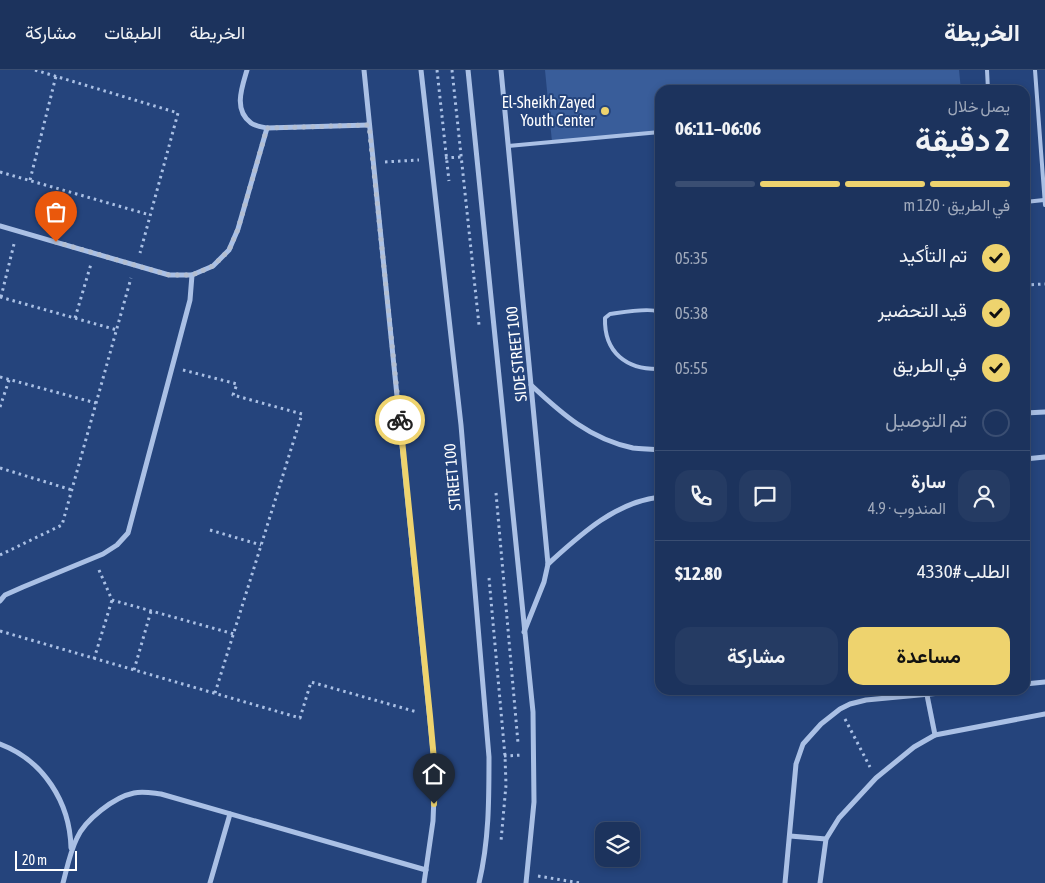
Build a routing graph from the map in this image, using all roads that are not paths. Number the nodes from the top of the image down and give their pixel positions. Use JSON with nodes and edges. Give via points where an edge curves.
{"nodes":[{"id":1,"x":247,"y":70,"type":"edge"},
{"id":2,"x":364,"y":70,"type":"edge"},
{"id":3,"x":421,"y":70,"type":"edge"},
{"id":4,"x":468,"y":70,"type":"edge"},
{"id":5,"x":501,"y":70,"type":"edge"},
{"id":6,"x":987,"y":70,"type":"edge"},
{"id":7,"x":1035,"y":70,"type":"edge"},
{"id":8,"x":988,"y":85,"type":"edge"},
{"id":9,"x":369,"y":125,"type":"junction"},
{"id":10,"x":267,"y":128,"type":"junction"},
{"id":11,"x":655,"y":132,"type":"edge"},
{"id":12,"x":507,"y":146,"type":"junction"},
{"id":13,"x":1044,"y":200,"type":"edge"},
{"id":14,"x":1030,"y":201,"type":"edge"},
{"id":15,"x":1045,"y":204,"type":"edge"},
{"id":16,"x":0,"y":226,"type":"edge"},
{"id":17,"x":192,"y":275,"type":"junction"},
{"id":18,"x":655,"y":313,"type":"edge"},
{"id":19,"x":655,"y":368,"type":"edge"},
{"id":20,"x":532,"y":385,"type":"junction"},
{"id":21,"x":1045,"y":412,"type":"edge"},
{"id":22,"x":1030,"y":413,"type":"edge"},
{"id":23,"x":655,"y":450,"type":"edge"},
{"id":24,"x":1045,"y":457,"type":"edge"},
{"id":25,"x":1030,"y":458,"type":"edge"},
{"id":26,"x":655,"y":498,"type":"edge"},
{"id":27,"x":548,"y":564,"type":"junction"},
{"id":28,"x":0,"y":601,"type":"edge"},
{"id":29,"x":524,"y":632,"type":"junction"},
{"id":30,"x":1045,"y":682,"type":"edge"},
{"id":31,"x":1030,"y":684,"type":"edge"},
{"id":32,"x":927,"y":695,"type":"joint"},
{"id":33,"x":1045,"y":714,"type":"edge"},
{"id":34,"x":935,"y":735,"type":"junction"},
{"id":35,"x":0,"y":744,"type":"edge"},
{"id":36,"x":230,"y":814,"type":"junction"},
{"id":37,"x":790,"y":836,"type":"junction"},
{"id":38,"x":826,"y":839,"type":"junction"},
{"id":39,"x":71,"y":853,"type":"junction"},
{"id":40,"x":426,"y":870,"type":"junction"},
{"id":41,"x":63,"y":883,"type":"edge"},
{"id":42,"x":210,"y":883,"type":"edge"},
{"id":43,"x":424,"y":883,"type":"edge"},
{"id":44,"x":479,"y":883,"type":"edge"},
{"id":45,"x":526,"y":883,"type":"edge"},
{"id":46,"x":785,"y":883,"type":"edge"},
{"id":47,"x":820,"y":883,"type":"edge"}],
"edges":[{"from":1,"to":10,"type":"street","via":[[240,94],[242,110],[252,123]]},
{"from":2,"to":9,"type":"street"},
{"from":3,"to":44,"type":"street","name":"STREET 100","via":[[461,425],[489,757],[487,834]]},
{"from":4,"to":29,"type":"street"},
{"from":5,"to":12,"type":"street","name":"SIDE STREET 100"},
{"from":6,"to":8,"type":"lane"},
{"from":7,"to":13,"type":"lane"},
{"from":9,"to":10,"type":"street"},
{"from":9,"to":40,"type":"street","via":[[435,771],[433,821]]},
{"from":10,"to":17,"type":"street","via":[[229,250],[213,266]]},
{"from":11,"to":12,"type":"lane"},
{"from":12,"to":20,"type":"street","name":"SIDE STREET 100"},
{"from":13,"to":14,"type":"lane"},
{"from":13,"to":15,"type":"lane"},
{"from":16,"to":17,"type":"street","via":[[169,275]]},
{"from":17,"to":28,"type":"street","via":[[190,300],[128,533],[118,545],[5,595]]},
{"from":18,"to":19,"type":"lane","via":[[650,310],[610,314],[605,318],[608,340],[614,352],[637,367]]},
{"from":20,"to":23,"type":"street","via":[[579,426],[605,440]]},
{"from":20,"to":27,"type":"street","name":"SIDE STREET 100"},
{"from":21,"to":22,"type":"street"},
{"from":24,"to":25,"type":"street"},
{"from":26,"to":27,"type":"street","via":[[643,499],[616,511],[591,527]]},
{"from":27,"to":29,"type":"street","name":"SIDE STREET 100"},
{"from":29,"to":45,"type":"street","via":[[533,712],[534,802]]},
{"from":30,"to":31,"type":"street"},
{"from":32,"to":34,"type":"street"},
{"from":32,"to":37,"type":"street","via":[[850,704],[821,724],[804,744],[796,764]]},
{"from":33,"to":34,"type":"street"},
{"from":34,"to":38,"type":"street","via":[[914,747],[876,778],[839,818]]},
{"from":35,"to":39,"type":"street","via":[[15,749],[33,762],[48,779],[68,820]]},
{"from":36,"to":39,"type":"street","via":[[161,794],[132,794],[87,822]]},
{"from":36,"to":40,"type":"street"},
{"from":36,"to":42,"type":"street"},
{"from":37,"to":38,"type":"street"},
{"from":37,"to":46,"type":"street"},
{"from":38,"to":47,"type":"street"},
{"from":39,"to":41,"type":"street"},
{"from":40,"to":43,"type":"street"}]}
